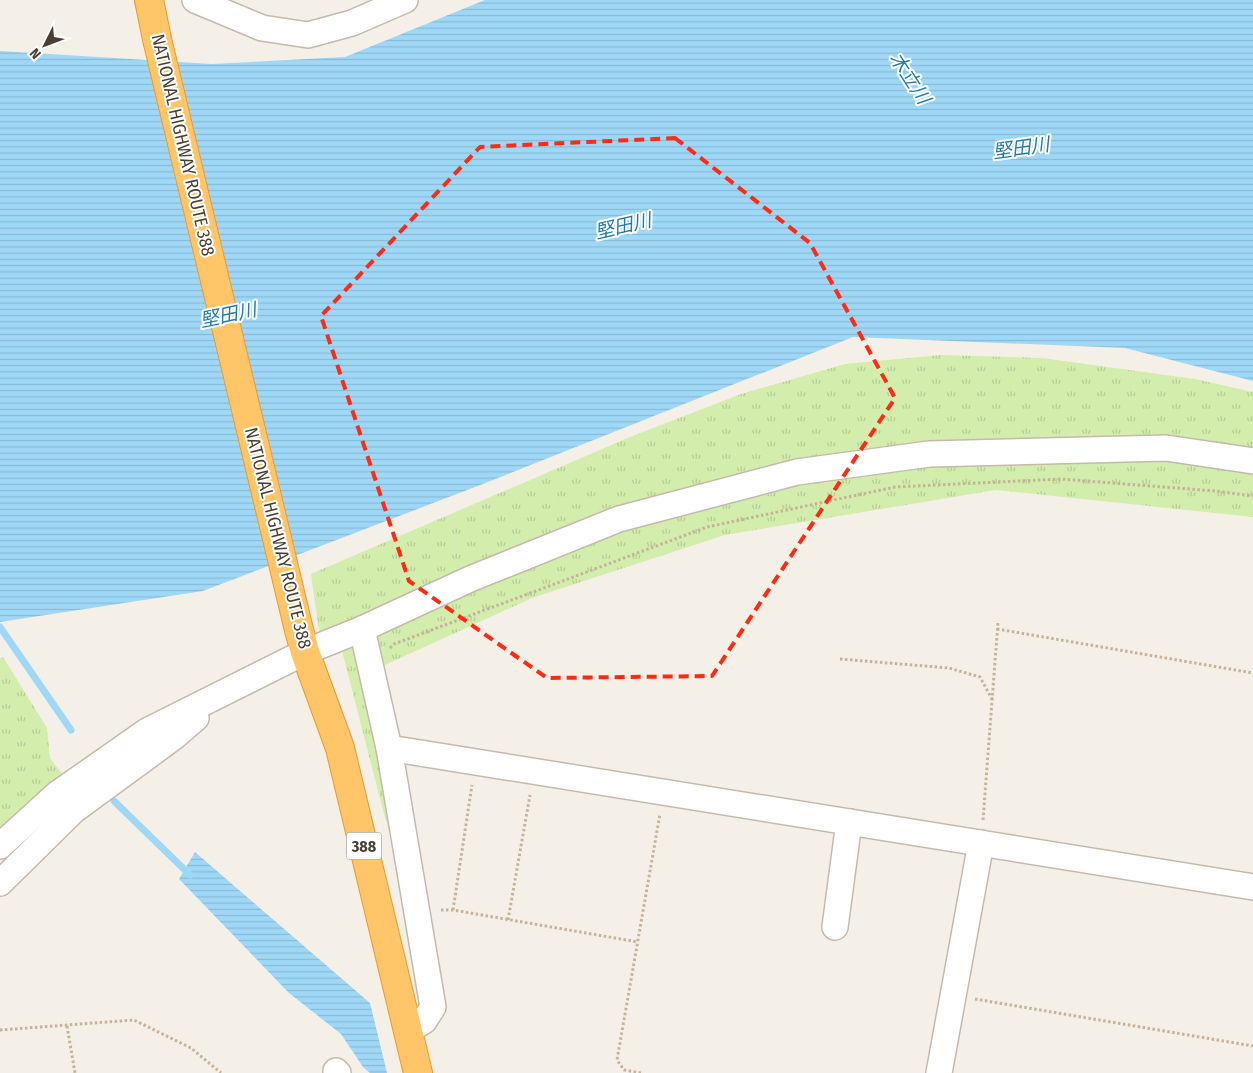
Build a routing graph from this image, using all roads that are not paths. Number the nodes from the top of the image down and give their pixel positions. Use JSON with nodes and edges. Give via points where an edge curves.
{"nodes":[{"id":1,"x":149,"y":0,"type":"edge"},
{"id":2,"x":195,"y":0,"type":"edge"},
{"id":3,"x":405,"y":0,"type":"edge"},
{"id":4,"x":1253,"y":461,"type":"edge"},
{"id":5,"x":362,"y":629,"type":"junction"},
{"id":6,"x":302,"y":641,"type":"junction"},
{"id":7,"x":231,"y":689,"type":"junction"},
{"id":8,"x":389,"y":748,"type":"junction"},
{"id":9,"x":849,"y":822,"type":"junction"},
{"id":10,"x":981,"y":843,"type":"junction"},
{"id":11,"x":0,"y":846,"type":"edge"},
{"id":12,"x":0,"y":883,"type":"edge"},
{"id":13,"x":1253,"y":887,"type":"edge"},
{"id":14,"x":835,"y":927,"type":"dead end"},
{"id":15,"x":408,"y":1031,"type":"junction"},
{"id":16,"x":418,"y":1070,"type":"edge"},
{"id":17,"x":939,"y":1073,"type":"edge"}],
"edges":[{"from":1,"to":6,"type":"highway","name":"NATIONAL HIGHWAY ROUTE 388","number":"388"},
{"from":2,"to":3,"type":"street","via":[[262,28],[308,35],[352,23]]},
{"from":4,"to":5,"type":"street","via":[[1166,448],[929,454],[797,472],[620,519],[470,579]]},
{"from":5,"to":6,"type":"street"},
{"from":5,"to":8,"type":"street"},
{"from":6,"to":7,"type":"street"},
{"from":6,"to":15,"type":"highway","name":"NATIONAL HIGHWAY ROUTE 388","number":"388","via":[[340,748]]},
{"from":7,"to":11,"type":"street","via":[[147,731],[57,794]]},
{"from":7,"to":12,"type":"street","via":[[174,737],[73,811]]},
{"from":8,"to":9,"type":"street"},
{"from":8,"to":15,"type":"street","via":[[433,1007],[424,1021]]},
{"from":9,"to":10,"type":"street"},
{"from":9,"to":14,"type":"street"},
{"from":10,"to":13,"type":"street"},
{"from":10,"to":17,"type":"street"},
{"from":15,"to":16,"type":"highway","name":"NATIONAL HIGHWAY ROUTE 388","number":"388"}]}
